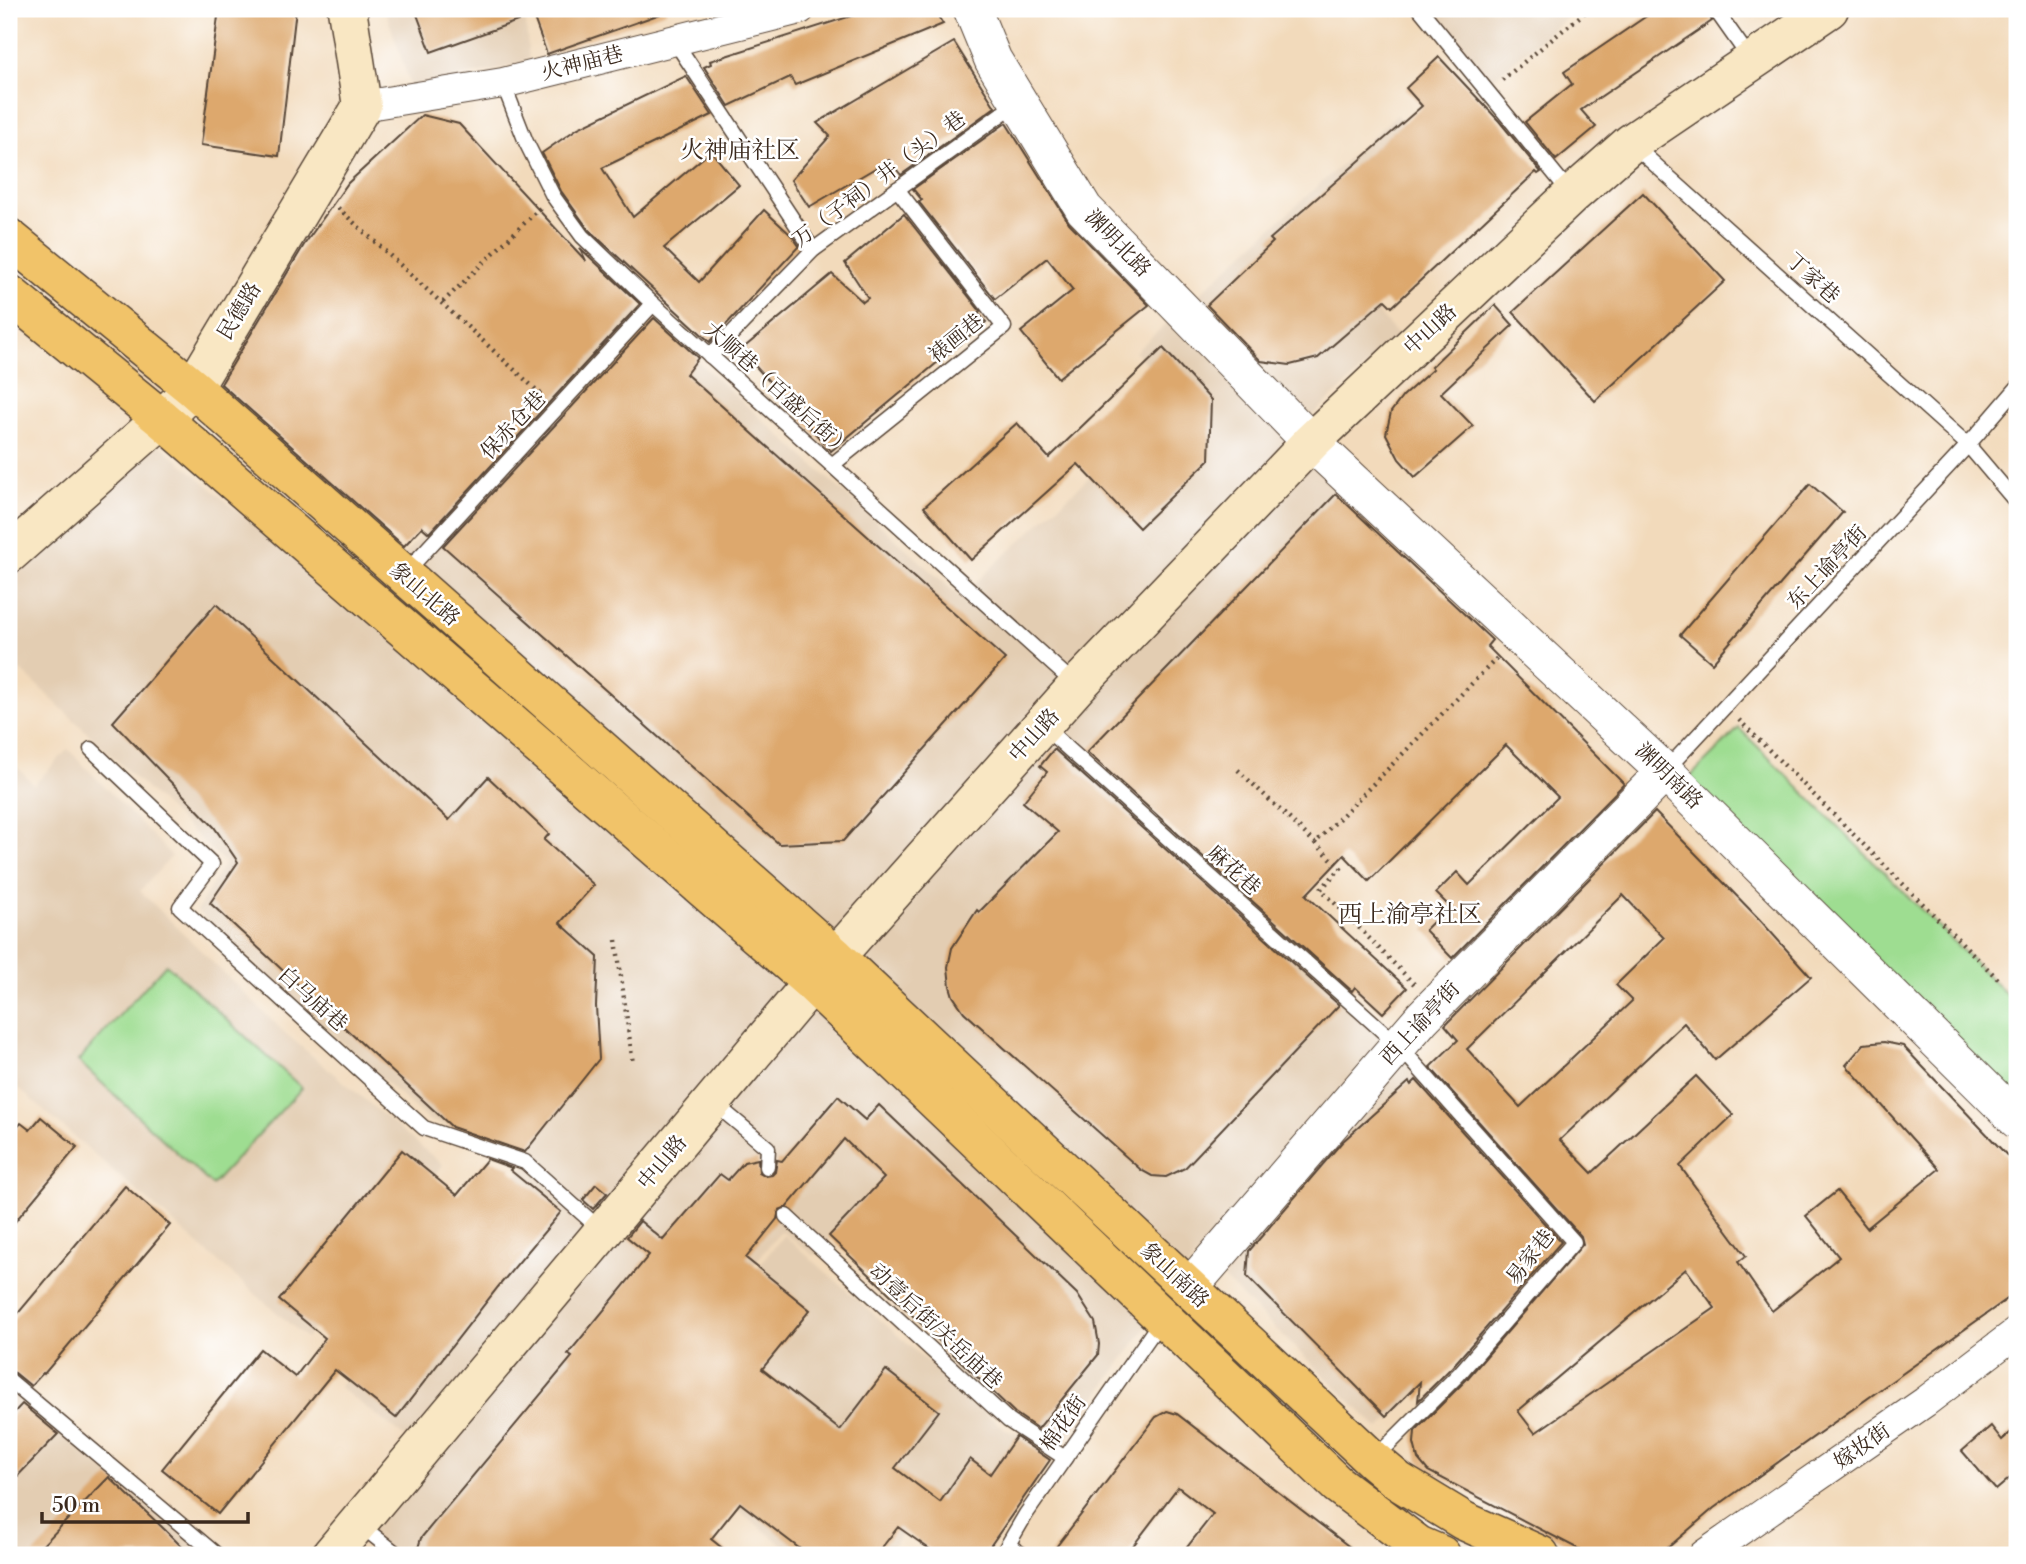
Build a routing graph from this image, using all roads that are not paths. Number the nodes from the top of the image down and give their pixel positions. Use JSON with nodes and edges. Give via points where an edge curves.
{"nodes":[{"id":1,"x":347,"y":9,"type":"edge"},
{"id":2,"x":800,"y":9,"type":"edge"},
{"id":3,"x":972,"y":9,"type":"edge"},
{"id":4,"x":1420,"y":9,"type":"edge"},
{"id":5,"x":1715,"y":9,"type":"edge"},
{"id":6,"x":1829,"y":9,"type":"edge"},
{"id":7,"x":731,"y":17,"type":"edge"},
{"id":8,"x":674,"y":40,"type":"junction"},
{"id":9,"x":1752,"y":61,"type":"junction"},
{"id":10,"x":503,"y":83,"type":"junction"},
{"id":11,"x":1018,"y":102,"type":"junction"},
{"id":12,"x":362,"y":106,"type":"junction"},
{"id":13,"x":1631,"y":143,"type":"junction"},
{"id":14,"x":897,"y":189,"type":"junction"},
{"id":15,"x":1572,"y":195,"type":"junction"},
{"id":16,"x":9,"y":238,"type":"edge"},
{"id":17,"x":813,"y":250,"type":"junction"},
{"id":18,"x":9,"y":294,"type":"edge"},
{"id":19,"x":653,"y":304,"type":"junction"},
{"id":20,"x":710,"y":356,"type":"junction"},
{"id":21,"x":193,"y":388,"type":"junction"},
{"id":22,"x":2017,"y":388,"type":"edge"},
{"id":23,"x":162,"y":419,"type":"junction"},
{"id":24,"x":1311,"y":442,"type":"junction"},
{"id":25,"x":1968,"y":445,"type":"junction"},
{"id":26,"x":832,"y":465,"type":"junction"},
{"id":27,"x":2017,"y":503,"type":"edge"},
{"id":28,"x":9,"y":554,"type":"edge"},
{"id":29,"x":403,"y":575,"type":"junction"},
{"id":30,"x":1077,"y":686,"type":"junction"},
{"id":31,"x":1043,"y":726,"type":"junction"},
{"id":32,"x":91,"y":749,"type":"dead end"},
{"id":33,"x":1665,"y":772,"type":"junction"},
{"id":34,"x":824,"y":970,"type":"junction"},
{"id":35,"x":1398,"y":1045,"type":"junction"},
{"id":36,"x":713,"y":1101,"type":"junction"},
{"id":37,"x":2017,"y":1120,"type":"edge"},
{"id":38,"x":767,"y":1167,"type":"dead end"},
{"id":39,"x":786,"y":1216,"type":"dead end"},
{"id":40,"x":603,"y":1232,"type":"junction"},
{"id":41,"x":1189,"y":1288,"type":"junction"},
{"id":42,"x":1163,"y":1318,"type":"junction"},
{"id":43,"x":2017,"y":1332,"type":"edge"},
{"id":44,"x":10,"y":1383,"type":"edge"},
{"id":45,"x":1065,"y":1458,"type":"junction"},
{"id":46,"x":1373,"y":1461,"type":"junction"},
{"id":47,"x":358,"y":1523,"type":"junction"},
{"id":48,"x":1005,"y":1550,"type":"edge"},
{"id":49,"x":1423,"y":1552,"type":"edge"},
{"id":50,"x":217,"y":1555,"type":"edge"},
{"id":51,"x":331,"y":1555,"type":"edge"},
{"id":52,"x":398,"y":1555,"type":"edge"},
{"id":53,"x":1023,"y":1555,"type":"edge"},
{"id":54,"x":1540,"y":1555,"type":"edge"},
{"id":55,"x":1704,"y":1555,"type":"edge"}],
"edges":[{"from":1,"to":12,"type":"main road"},
{"from":2,"to":7,"type":"street","name":"火神庙巷"},
{"from":3,"to":11,"type":"street","name":"渊明北路","via":[[993,60]]},
{"from":4,"to":15,"type":"lane"},
{"from":5,"to":9,"type":"lane"},
{"from":6,"to":9,"type":"main road","name":"中山路"},
{"from":7,"to":8,"type":"street","name":"火神庙巷"},
{"from":8,"to":10,"type":"street","name":"火神庙巷"},
{"from":8,"to":17,"type":"lane"},
{"from":9,"to":13,"type":"main road","name":"中山路"},
{"from":10,"to":12,"type":"street","name":"火神庙巷"},
{"from":10,"to":19,"type":"lane","name":"大顺巷（百盛后街）","via":[[552,196],[582,236]]},
{"from":11,"to":14,"type":"lane","name":"万（子祠）井（头）巷"},
{"from":11,"to":24,"type":"street","name":"渊明北路","via":[[1084,209]]},
{"from":12,"to":21,"type":"main road","name":"民德路"},
{"from":13,"to":15,"type":"main road","name":"中山路"},
{"from":13,"to":25,"type":"lane","name":"丁家巷"},
{"from":14,"to":17,"type":"lane","name":"万（子祠）井（头）巷"},
{"from":14,"to":26,"type":"lane","name":"裱画巷","via":[[1004,327]]},
{"from":15,"to":24,"type":"main road","name":"中山路"},
{"from":16,"to":21,"type":"main road","name":"象山北路"},
{"from":17,"to":20,"type":"lane","name":"万（子祠）井（头）巷"},
{"from":18,"to":23,"type":"main road","name":"象山北路"},
{"from":19,"to":20,"type":"lane","name":"大顺巷（百盛后街）"},
{"from":19,"to":29,"type":"lane","name":"保赤仓巷"},
{"from":20,"to":26,"type":"lane","name":"大顺巷（百盛后街）"},
{"from":21,"to":23,"type":"main road","name":"民德路"},
{"from":21,"to":29,"type":"main road","name":"象山北路"},
{"from":22,"to":25,"type":"lane","name":"东上谕亭街"},
{"from":23,"to":28,"type":"main road","name":"民德路"},
{"from":23,"to":34,"type":"main road","name":"象山北路"},
{"from":24,"to":30,"type":"main road","name":"中山路"},
{"from":24,"to":33,"type":"street","name":"渊明南路"},
{"from":25,"to":27,"type":"lane","name":"丁家巷"},
{"from":25,"to":33,"type":"lane","name":"东上谕亭街"},
{"from":26,"to":30,"type":"lane","name":"大顺巷（百盛后街）"},
{"from":29,"to":34,"type":"main road","name":"象山北路"},
{"from":30,"to":31,"type":"main road","name":"中山路"},
{"from":31,"to":34,"type":"main road","name":"中山路"},
{"from":31,"to":35,"type":"lane","name":"麻花巷"},
{"from":32,"to":40,"type":"lane","name":"白马庙巷","via":[[212,864],[180,907],[424,1128],[525,1162]]},
{"from":33,"to":35,"type":"street","name":"西上谕亭街"},
{"from":33,"to":37,"type":"street","name":"渊明南路"},
{"from":34,"to":36,"type":"main road","name":"中山路"},
{"from":34,"to":41,"type":"main road","name":"象山南路"},
{"from":34,"to":42,"type":"main road","name":"象山南路"},
{"from":35,"to":41,"type":"street","name":"西上谕亭街"},
{"from":35,"to":46,"type":"lane","name":"易家巷","via":[[1574,1242],[1459,1374]]},
{"from":36,"to":38,"type":"lane","via":[[768,1148]]},
{"from":36,"to":40,"type":"main road","name":"中山路"},
{"from":39,"to":45,"type":"lane","name":"动壹后街/关岳庙巷","via":[[1009,1421]]},
{"from":40,"to":47,"type":"main road","name":"中山路"},
{"from":41,"to":46,"type":"main road","name":"象山南路"},
{"from":42,"to":45,"type":"lane","name":"棉花街"},
{"from":42,"to":49,"type":"main road","name":"象山南路","via":[[1337,1483]]},
{"from":43,"to":55,"type":"street","name":"嫁妆街","via":[[1925,1402]]},
{"from":44,"to":50,"type":"lane"},
{"from":45,"to":48,"type":"lane","name":"棉花街"},
{"from":46,"to":54,"type":"main road","name":"象山南路","via":[[1464,1521]]},
{"from":47,"to":51,"type":"main road","name":"中山路"},
{"from":47,"to":52,"type":"lane"},
{"from":48,"to":53,"type":"lane"}]}
